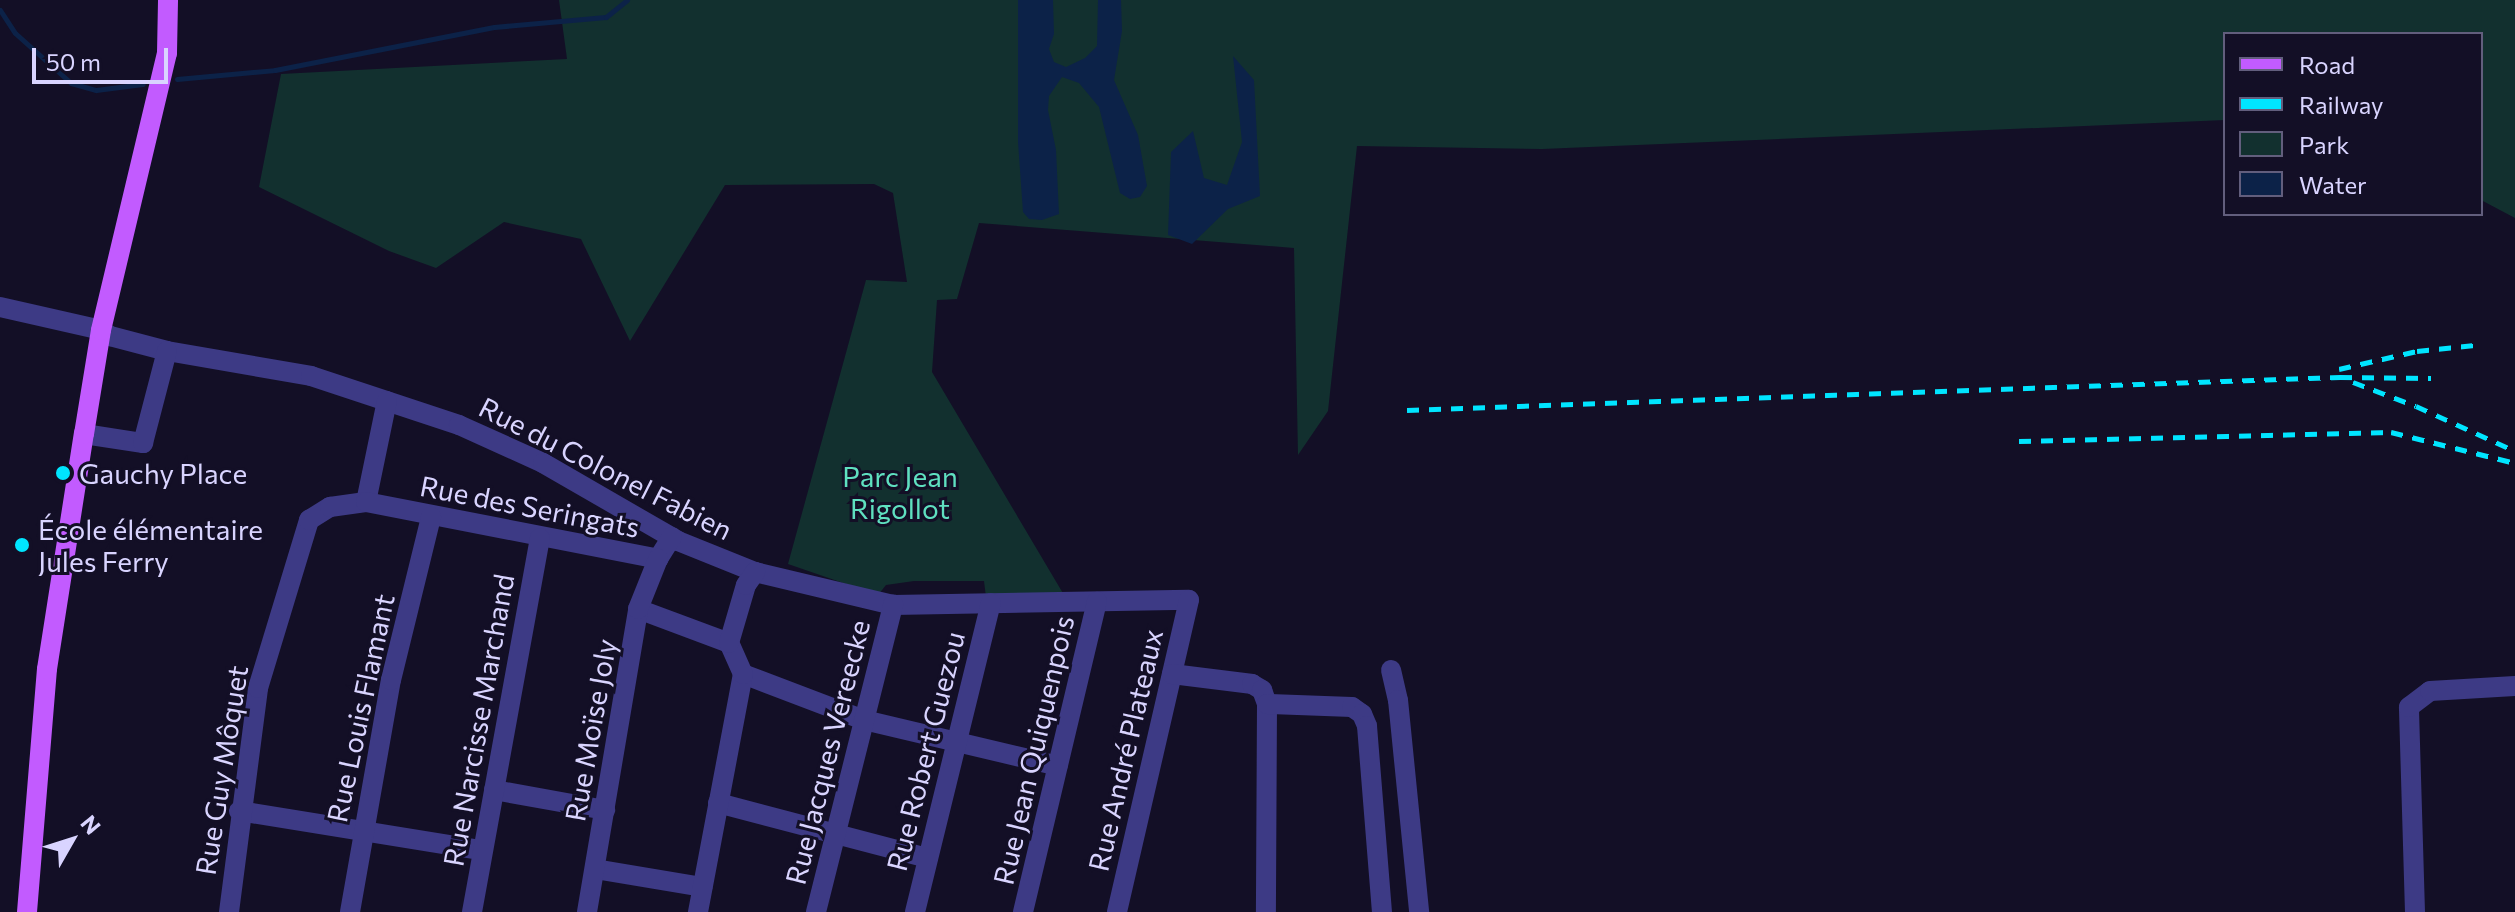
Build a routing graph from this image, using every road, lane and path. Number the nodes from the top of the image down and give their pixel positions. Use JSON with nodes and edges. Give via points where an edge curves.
{"nodes":[{"id":1,"x":168,"y":0,"type":"edge"},
{"id":2,"x":0,"y":307,"type":"edge"},
{"id":3,"x":101,"y":330,"type":"junction"},
{"id":4,"x":167,"y":351,"type":"junction"},
{"id":5,"x":387,"y":401,"type":"junction"},
{"id":6,"x":84,"y":434,"type":"junction"},
{"id":7,"x":366,"y":502,"type":"junction"},
{"id":8,"x":431,"y":517,"type":"junction"},
{"id":9,"x":672,"y":537,"type":"junction"},
{"id":10,"x":540,"y":538,"type":"junction"},
{"id":11,"x":658,"y":559,"type":"junction"},
{"id":12,"x":755,"y":572,"type":"junction"},
{"id":13,"x":1189,"y":600,"type":"joint"},
{"id":14,"x":1097,"y":602,"type":"junction"},
{"id":15,"x":991,"y":603,"type":"junction"},
{"id":16,"x":893,"y":605,"type":"junction"},
{"id":17,"x":638,"y":609,"type":"junction"},
{"id":18,"x":729,"y":643,"type":"junction"},
{"id":19,"x":1391,"y":670,"type":"dead end"},
{"id":20,"x":743,"y":674,"type":"junction"},
{"id":21,"x":1172,"y":674,"type":"junction"},
{"id":22,"x":2515,"y":686,"type":"edge"},
{"id":23,"x":1267,"y":704,"type":"junction"},
{"id":24,"x":864,"y":720,"type":"junction"},
{"id":25,"x":956,"y":743,"type":"junction"},
{"id":26,"x":1058,"y":766,"type":"junction"},
{"id":27,"x":494,"y":790,"type":"junction"},
{"id":28,"x":718,"y":803,"type":"junction"},
{"id":29,"x":605,"y":810,"type":"junction"},
{"id":30,"x":239,"y":811,"type":"junction"},
{"id":31,"x":362,"y":831,"type":"junction"},
{"id":32,"x":836,"y":834,"type":"junction"},
{"id":33,"x":481,"y":850,"type":"junction"},
{"id":34,"x":928,"y":858,"type":"junction"},
{"id":35,"x":595,"y":869,"type":"junction"},
{"id":36,"x":703,"y":887,"type":"junction"},
{"id":37,"x":27,"y":912,"type":"edge"},
{"id":38,"x":229,"y":912,"type":"edge"},
{"id":39,"x":350,"y":912,"type":"edge"},
{"id":40,"x":472,"y":912,"type":"edge"},
{"id":41,"x":587,"y":912,"type":"edge"},
{"id":42,"x":698,"y":912,"type":"edge"},
{"id":43,"x":816,"y":912,"type":"edge"},
{"id":44,"x":915,"y":912,"type":"edge"},
{"id":45,"x":1023,"y":912,"type":"edge"},
{"id":46,"x":1117,"y":912,"type":"edge"},
{"id":47,"x":1266,"y":912,"type":"edge"},
{"id":48,"x":1382,"y":912,"type":"edge"},
{"id":49,"x":1419,"y":912,"type":"edge"},
{"id":50,"x":2415,"y":912,"type":"edge"}],
"edges":[{"from":1,"to":3,"type":"main road","via":[[167,53]]},
{"from":2,"to":3,"type":"street","name":"Rue du Colonel Fabien"},
{"from":3,"to":4,"type":"street","name":"Rue du Colonel Fabien"},
{"from":3,"to":6,"type":"main road"},
{"from":4,"to":5,"type":"street","name":"Rue du Colonel Fabien","via":[[311,376]]},
{"from":4,"to":6,"type":"street","via":[[143,443]]},
{"from":5,"to":7,"type":"street"},
{"from":5,"to":9,"type":"street","name":"Rue du Colonel Fabien","via":[[459,425],[543,463]]},
{"from":6,"to":37,"type":"main road","via":[[47,669]]},
{"from":7,"to":8,"type":"street","name":"Rue des Seringats"},
{"from":7,"to":30,"type":"street","name":"Rue Guy Môquet","via":[[330,507],[309,520],[258,688]]},
{"from":8,"to":10,"type":"street","name":"Rue des Seringats"},
{"from":8,"to":31,"type":"street","name":"Rue Louis Flamant","via":[[391,680]]},
{"from":9,"to":11,"type":"street","name":"Rue des Seringats"},
{"from":9,"to":12,"type":"street","name":"Rue du Colonel Fabien"},
{"from":10,"to":11,"type":"street","name":"Rue des Seringats"},
{"from":10,"to":27,"type":"street","name":"Rue Narcisse Marchand"},
{"from":11,"to":17,"type":"street","name":"Rue Moïse Joly"},
{"from":12,"to":16,"type":"street","name":"Rue du Colonel Fabien"},
{"from":12,"to":18,"type":"street"},
{"from":13,"to":14,"type":"street","name":"Rue du Colonel Fabien"},
{"from":13,"to":21,"type":"street","name":"Rue André Plateaux"},
{"from":14,"to":15,"type":"street","name":"Rue du Colonel Fabien"},
{"from":14,"to":26,"type":"street","name":"Rue Jean Quiquenpois"},
{"from":15,"to":16,"type":"street","name":"Rue du Colonel Fabien"},
{"from":15,"to":25,"type":"street","name":"Rue Robert Guezou"},
{"from":16,"to":24,"type":"street","name":"Rue Jacques Vereecke"},
{"from":17,"to":18,"type":"street"},
{"from":17,"to":29,"type":"street","name":"Rue Moïse Joly"},
{"from":18,"to":20,"type":"street"},
{"from":19,"to":49,"type":"street"},
{"from":20,"to":24,"type":"street"},
{"from":20,"to":28,"type":"street"},
{"from":21,"to":23,"type":"street","via":[[1252,684],[1262,690]]},
{"from":21,"to":46,"type":"street","name":"Rue André Plateaux"},
{"from":22,"to":50,"type":"street","via":[[2430,691],[2409,707]]},
{"from":23,"to":47,"type":"street"},
{"from":23,"to":48,"type":"street","via":[[1352,707],[1362,714]]},
{"from":24,"to":25,"type":"street"},
{"from":24,"to":32,"type":"street","name":"Rue Jacques Vereecke"},
{"from":25,"to":26,"type":"street"},
{"from":25,"to":34,"type":"street","name":"Rue Robert Guezou"},
{"from":26,"to":45,"type":"street","name":"Rue Jean Quiquenpois"},
{"from":27,"to":29,"type":"street"},
{"from":27,"to":33,"type":"street","name":"Rue Narcisse Marchand"},
{"from":28,"to":32,"type":"street"},
{"from":28,"to":36,"type":"street"},
{"from":29,"to":35,"type":"street","name":"Rue Moïse Joly"},
{"from":30,"to":31,"type":"street"},
{"from":30,"to":38,"type":"street","name":"Rue Guy Môquet"},
{"from":31,"to":33,"type":"street"},
{"from":31,"to":39,"type":"street","name":"Rue Louis Flamant"},
{"from":32,"to":34,"type":"street"},
{"from":32,"to":43,"type":"street","name":"Rue Jacques Vereecke"},
{"from":33,"to":40,"type":"street","name":"Rue Narcisse Marchand"},
{"from":34,"to":44,"type":"street","name":"Rue Robert Guezou"},
{"from":35,"to":36,"type":"street"},
{"from":35,"to":41,"type":"street","name":"Rue Moïse Joly"},
{"from":36,"to":42,"type":"street"}]}
